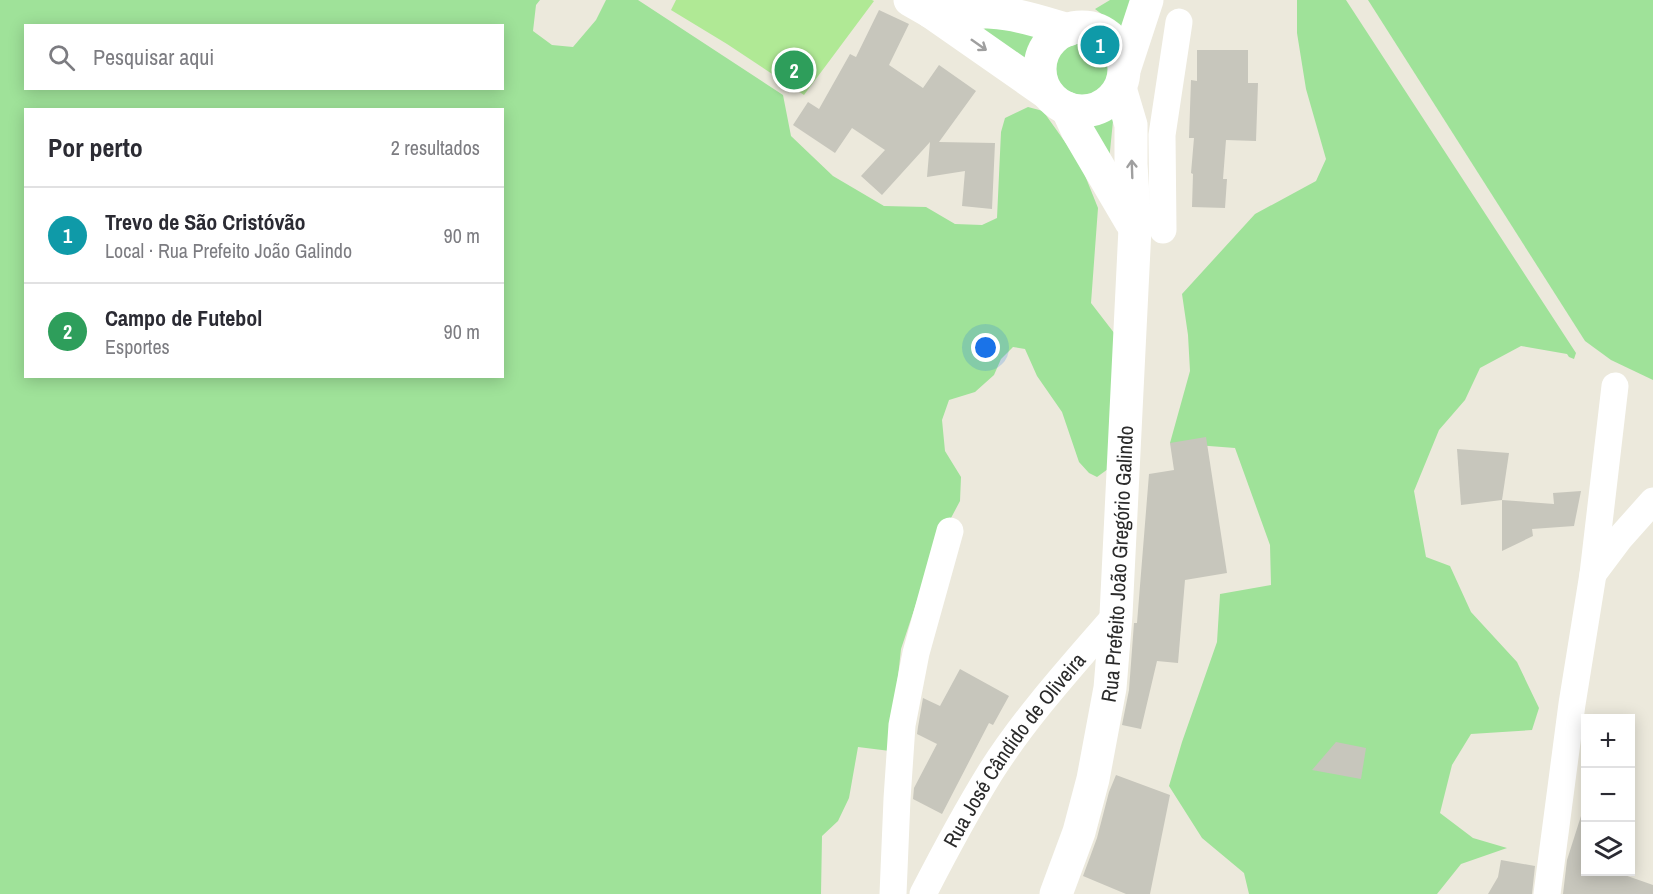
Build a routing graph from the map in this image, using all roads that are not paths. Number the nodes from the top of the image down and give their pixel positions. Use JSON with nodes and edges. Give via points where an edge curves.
{"nodes":[{"id":1,"x":1147,"y":0,"type":"edge"},
{"id":2,"x":920,"y":6,"type":"edge"},
{"id":3,"x":1079,"y":19,"type":"edge"},
{"id":4,"x":1179,"y":22,"type":"dead end"},
{"id":5,"x":1122,"y":77,"type":"junction"},
{"id":6,"x":1057,"y":101,"type":"junction"},
{"id":7,"x":1131,"y":125,"type":"junction"},
{"id":8,"x":1162,"y":135,"type":"junction"},
{"id":9,"x":1149,"y":229,"type":"junction"},
{"id":10,"x":1615,"y":386,"type":"dead end"},
{"id":11,"x":1653,"y":501,"type":"edge"},
{"id":12,"x":950,"y":531,"type":"dead end"},
{"id":13,"x":1593,"y":574,"type":"junction"},
{"id":14,"x":1116,"y":615,"type":"junction"},
{"id":15,"x":893,"y":894,"type":"edge"},
{"id":16,"x":923,"y":894,"type":"edge"},
{"id":17,"x":1056,"y":894,"type":"edge"},
{"id":18,"x":1546,"y":894,"type":"edge"}],
"edges":[{"from":1,"to":5,"type":"main road"},
{"from":2,"to":3,"type":"main road"},
{"from":2,"to":6,"type":"main road","one_way":true},
{"from":3,"to":5,"type":"main road","via":[[1116,43],[1122,54]]},
{"from":3,"to":6,"type":"main road","via":[[1057,36],[1042,56],[1042,81]]},
{"from":4,"to":8,"type":"street"},
{"from":5,"to":6,"type":"main road","via":[[1113,98],[1103,106],[1085,111]]},
{"from":5,"to":7,"type":"main road","name":"Rua Prefeito João Gregório Galindo"},
{"from":6,"to":9,"type":"main road"},
{"from":7,"to":8,"type":"street"},
{"from":9,"to":7,"type":"main road","name":"Rua Prefeito João Gregório Galindo","one_way":true,"via":[[1131,164]]},
{"from":8,"to":9,"type":"street"},
{"from":9,"to":14,"type":"main road","name":"Rua Prefeito João Gregório Galindo"},
{"from":10,"to":13,"type":"street"},
{"from":11,"to":13,"type":"street"},
{"from":12,"to":15,"type":"street","via":[[916,653],[902,725]]},
{"from":13,"to":18,"type":"street"},
{"from":14,"to":16,"type":"street","name":"Rua José Cândido de Oliveira","via":[[1034,712],[991,773]]},
{"from":14,"to":17,"type":"main road","name":"Rua Prefeito João Gregório Galindo","via":[[1110,688],[1093,779]]}]}
